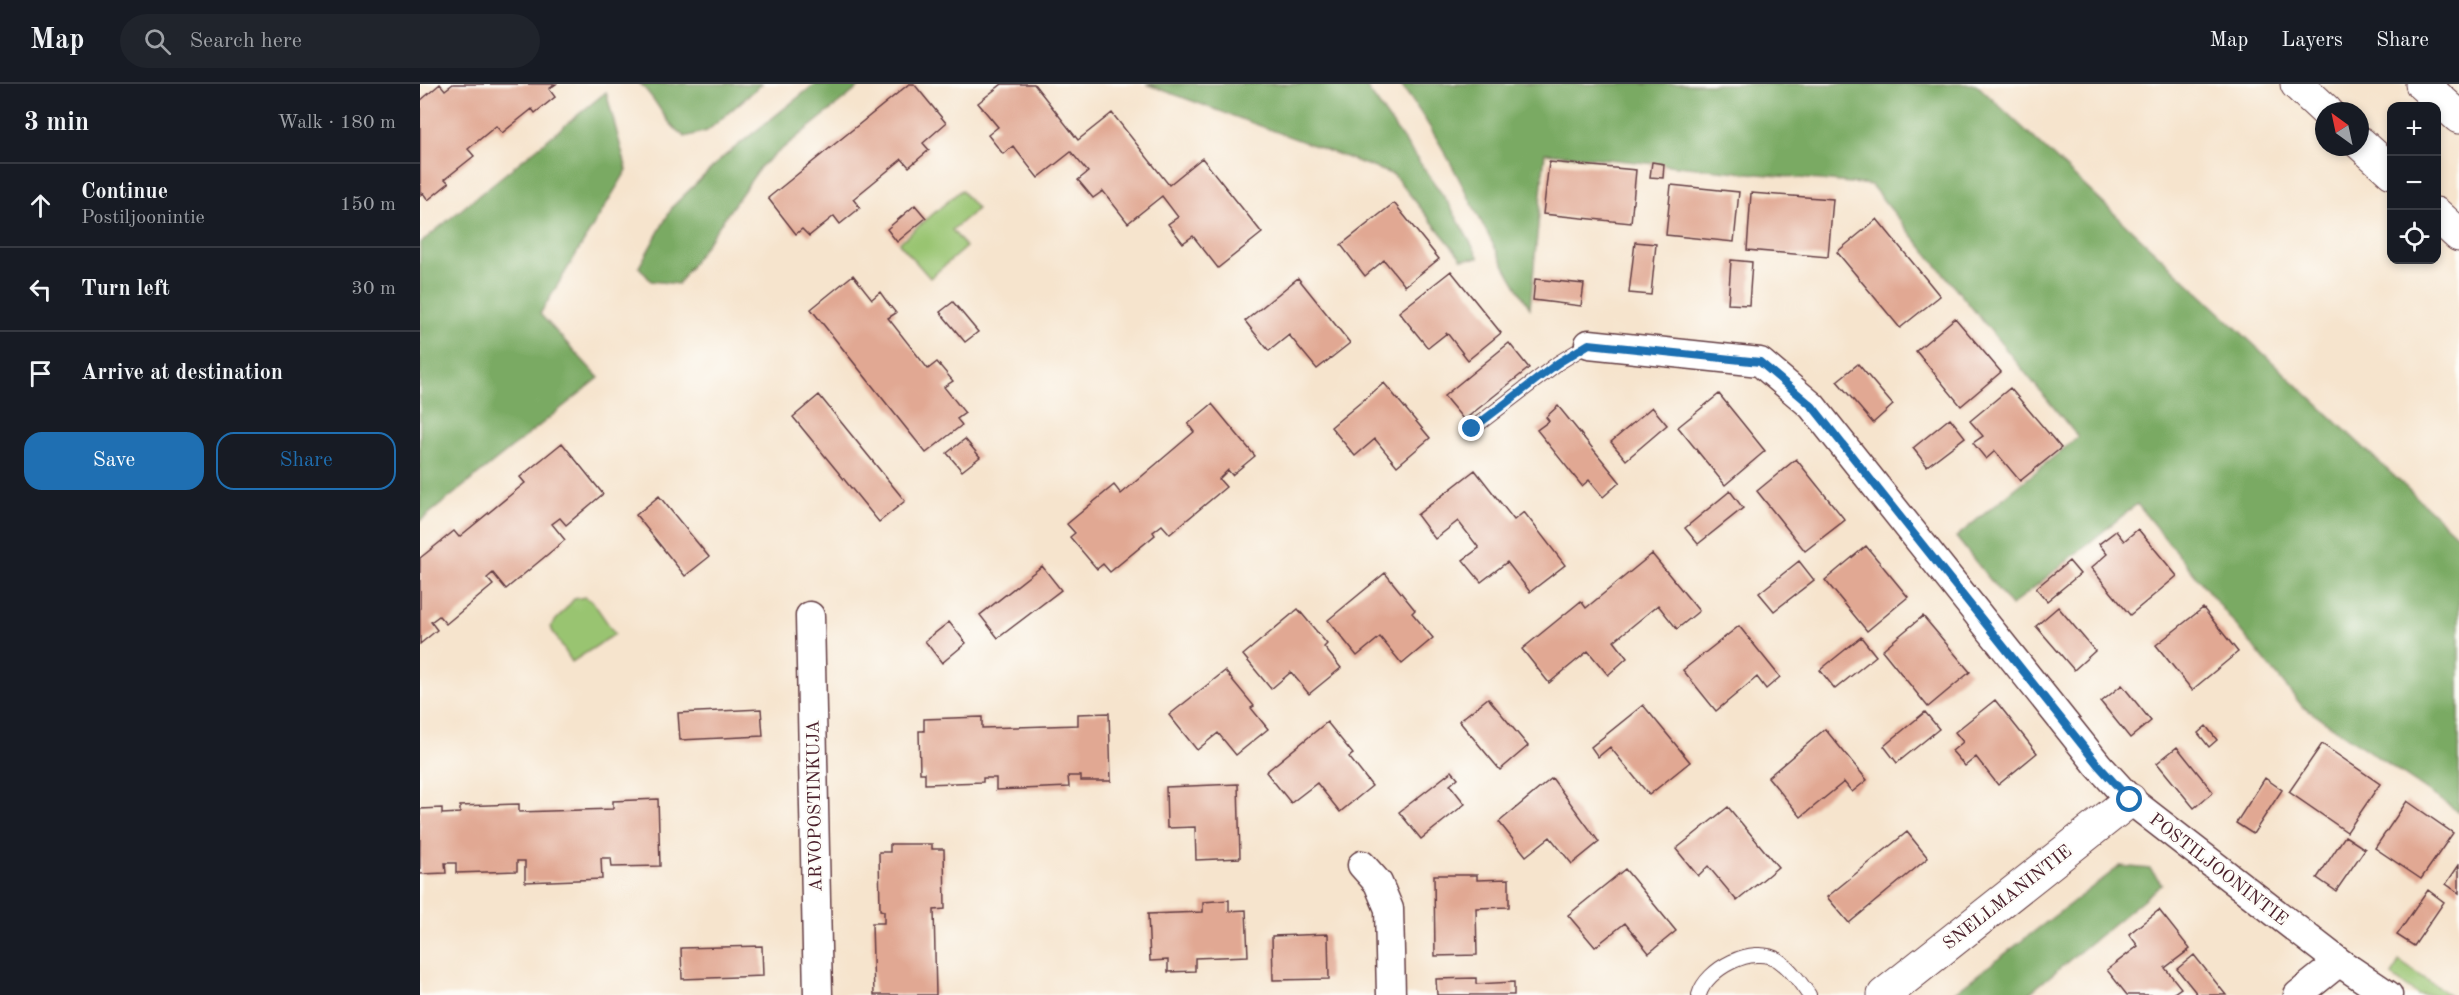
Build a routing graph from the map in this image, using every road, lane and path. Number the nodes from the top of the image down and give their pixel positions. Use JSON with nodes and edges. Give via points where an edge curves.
{"nodes":[{"id":1,"x":2297,"y":84,"type":"edge"},
{"id":2,"x":2422,"y":84,"type":"edge"},
{"id":3,"x":2316,"y":102,"type":"edge"},
{"id":4,"x":2459,"y":117,"type":"edge"},
{"id":5,"x":2369,"y":151,"type":"edge"},
{"id":6,"x":2387,"y":168,"type":"edge"},
{"id":7,"x":2441,"y":219,"type":"edge"},
{"id":8,"x":2459,"y":235,"type":"edge"},
{"id":9,"x":1589,"y":344,"type":"joint"},
{"id":10,"x":1472,"y":429,"type":"dead end"},
{"id":11,"x":810,"y":616,"type":"dead end"},
{"id":12,"x":2130,"y":800,"type":"junction"},
{"id":13,"x":1362,"y":865,"type":"dead end"},
{"id":14,"x":2339,"y":962,"type":"junction"},
{"id":15,"x":818,"y":995,"type":"edge"},
{"id":16,"x":1391,"y":995,"type":"edge"},
{"id":17,"x":1699,"y":995,"type":"edge"},
{"id":18,"x":1809,"y":995,"type":"edge"},
{"id":19,"x":1884,"y":995,"type":"edge"},
{"id":20,"x":2298,"y":995,"type":"edge"},
{"id":21,"x":2388,"y":995,"type":"edge"}],
"edges":[{"from":1,"to":3,"type":"main road"},
{"from":2,"to":4,"type":"main road"},
{"from":5,"to":6,"type":"main road"},
{"from":7,"to":8,"type":"main road"},
{"from":9,"to":10,"type":"lane"},
{"from":9,"to":12,"type":"street","name":"POSTILJOONINTIE","via":[[1760,362],[1812,406]]},
{"from":11,"to":15,"type":"street","name":"ARVOPOSTINKUJA"},
{"from":12,"to":14,"type":"street","name":"POSTILJOONINTIE"},
{"from":12,"to":19,"type":"main road","name":"SNELLMANINTIE"},
{"from":13,"to":16,"type":"street","via":[[1378,883],[1389,909]]},
{"from":14,"to":20,"type":"street"},
{"from":14,"to":21,"type":"street","name":"POSTILJOONINTIE"},
{"from":17,"to":18,"type":"lane","via":[[1701,987],[1715,973],[1751,955],[1776,958],[1795,974]]}]}
